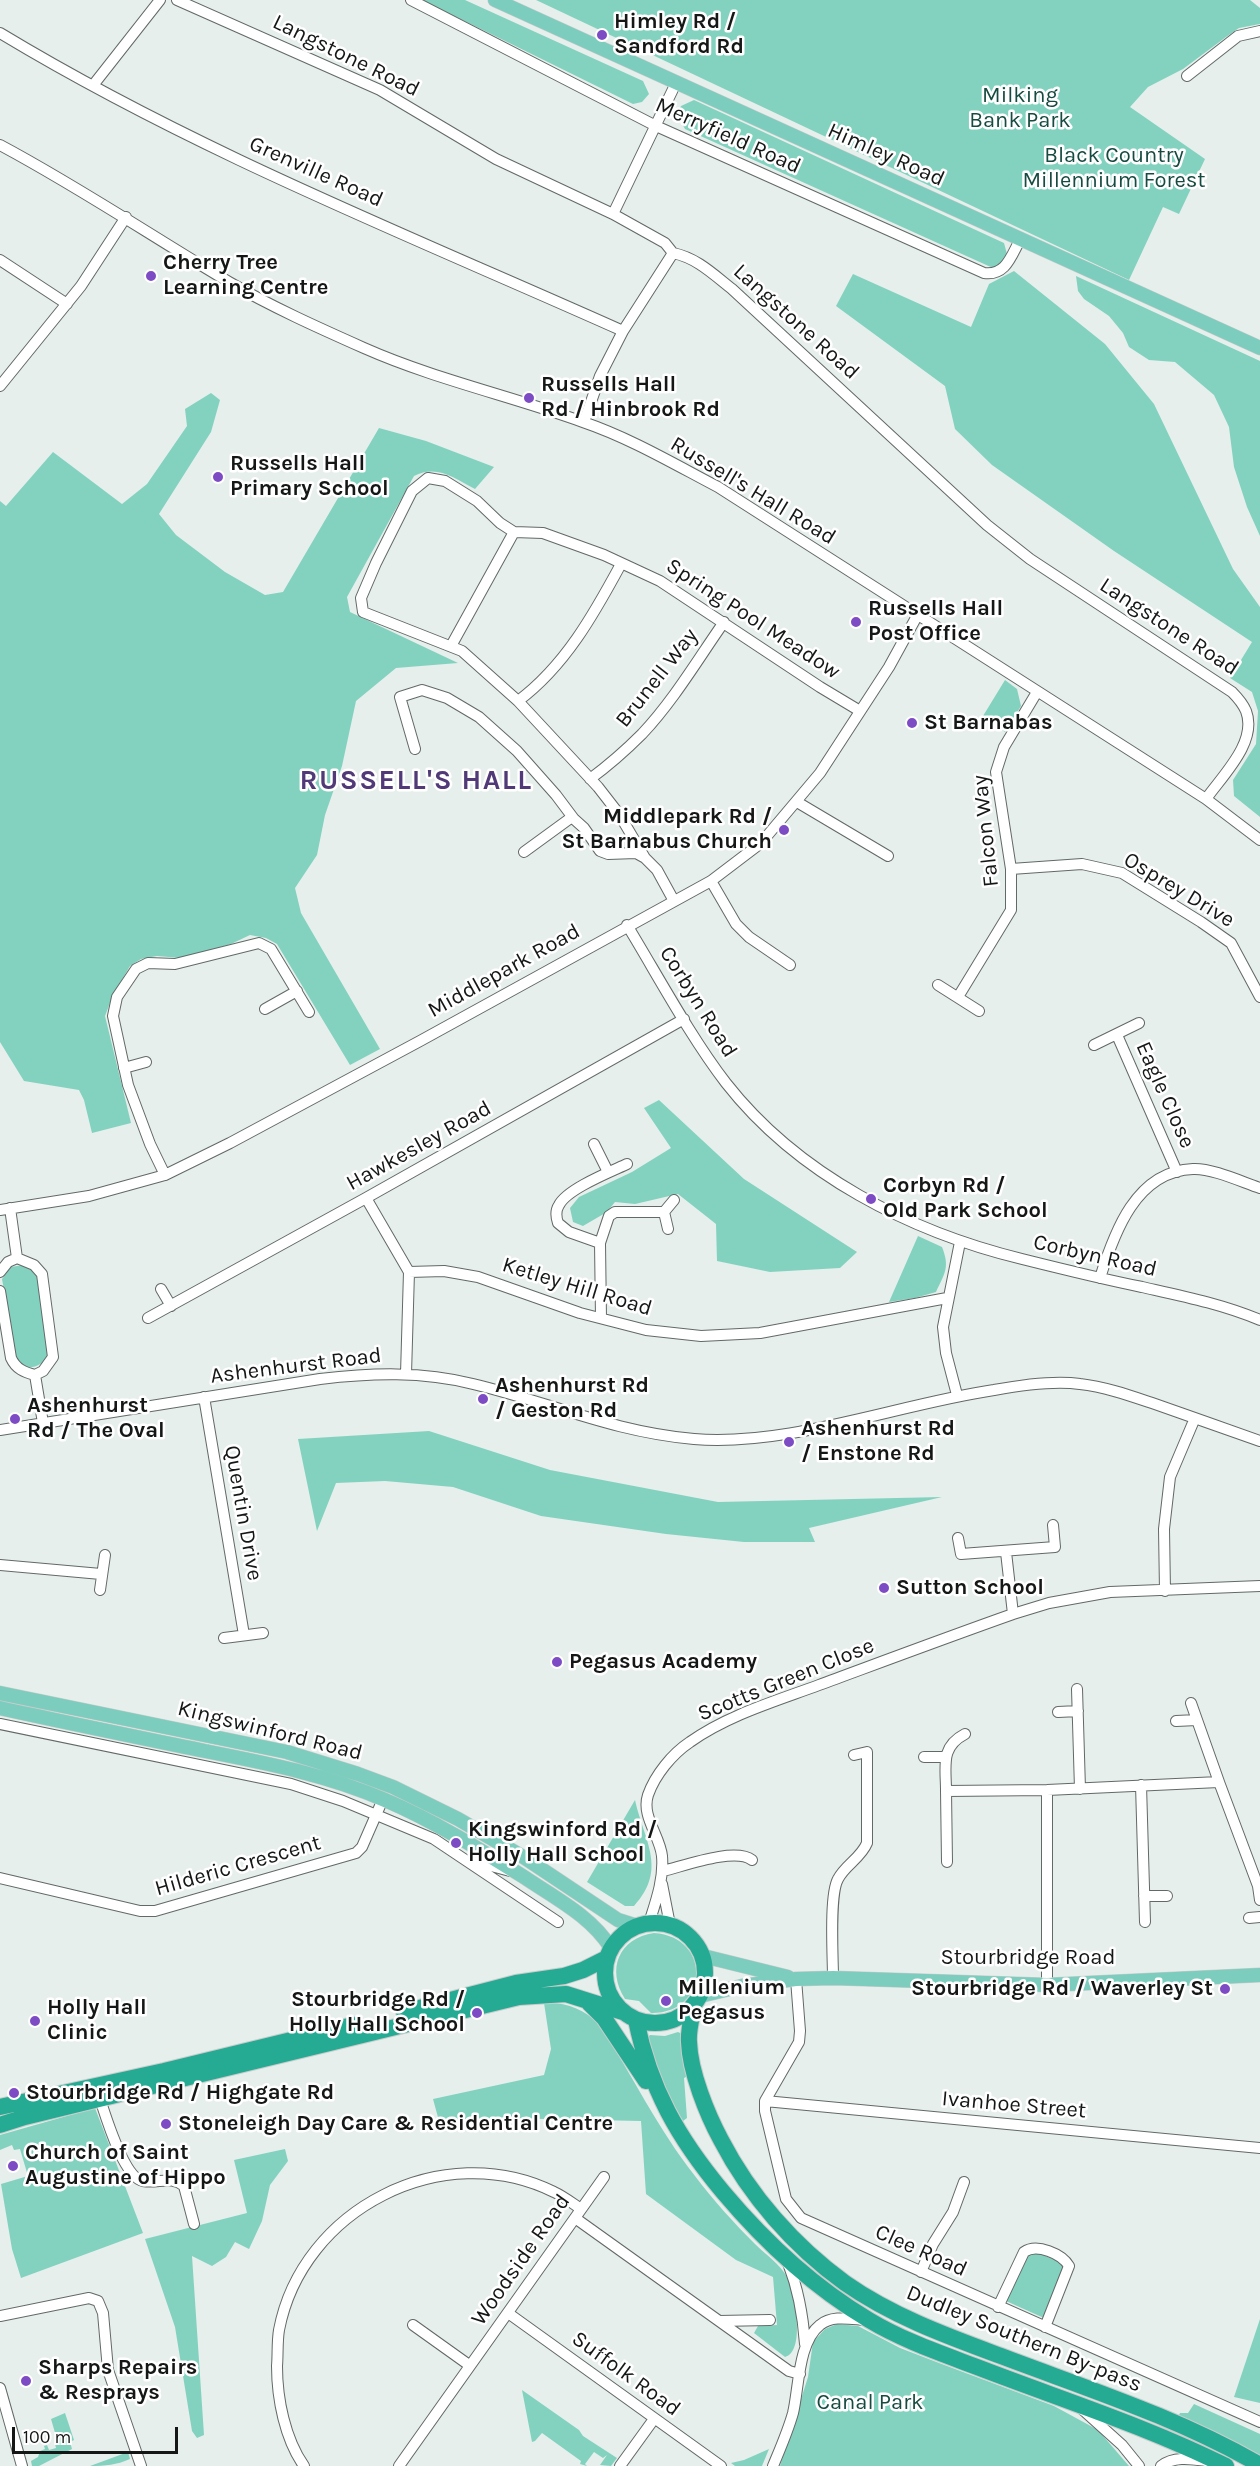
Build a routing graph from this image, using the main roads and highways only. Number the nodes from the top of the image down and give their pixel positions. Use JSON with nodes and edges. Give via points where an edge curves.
{"nodes":[{"id":1,"x":495,"y":0,"type":"edge"},
{"id":2,"x":1260,"y":348,"type":"edge"},
{"id":3,"x":0,"y":1693,"type":"edge"},
{"id":4,"x":0,"y":1708,"type":"edge"},
{"id":5,"x":643,"y":1924,"type":"junction"},
{"id":6,"x":609,"y":1953,"type":"junction"},
{"id":7,"x":703,"y":1956,"type":"junction"},
{"id":8,"x":1260,"y":1975,"type":"edge"},
{"id":9,"x":796,"y":1979,"type":"junction"},
{"id":10,"x":578,"y":1996,"type":"junction"},
{"id":11,"x":697,"y":2001,"type":"junction"},
{"id":12,"x":629,"y":2016,"type":"junction"},
{"id":13,"x":0,"y":2107,"type":"edge"},
{"id":14,"x":666,"y":2112,"type":"junction"},
{"id":15,"x":0,"y":2125,"type":"edge"},
{"id":16,"x":1222,"y":2464,"type":"edge"},
{"id":17,"x":1260,"y":2465,"type":"edge"}],
"edges":[{"from":1,"to":2,"type":"main road","name":"Himley Road"},
{"from":3,"to":5,"type":"main road","name":"Kingswinford Road","via":[[287,1752],[358,1774],[458,1819],[618,1920]]},
{"from":4,"to":6,"type":"main road","name":"Kingswinford Road","via":[[315,1775],[382,1799],[427,1819],[584,1917],[603,1935]]},
{"from":5,"to":6,"type":"highway","via":[[622,1935]]},
{"from":5,"to":7,"type":"highway","via":[[670,1925],[690,1937]]},
{"from":6,"to":12,"type":"highway","via":[[604,1973],[607,1988]]},
{"from":6,"to":13,"type":"highway","via":[[583,1970],[564,1976],[516,1983],[253,2050]]},
{"from":7,"to":9,"type":"main road","name":"Stourbridge Road"},
{"from":7,"to":11,"type":"highway","via":[[705,1984]]},
{"from":8,"to":9,"type":"main road","name":"Stourbridge Road","via":[[1047,1985]]},
{"from":9,"to":11,"type":"main road","name":"Stourbridge Road","via":[[742,1986]]},
{"from":10,"to":12,"type":"highway"},
{"from":10,"to":14,"type":"highway","via":[[604,2018]]},
{"from":10,"to":15,"type":"highway","via":[[519,1996]]},
{"from":11,"to":12,"type":"highway","via":[[682,2016],[667,2023],[651,2024]]},
{"from":11,"to":17,"type":"highway","name":"Dudley Southern By-pass","via":[[689,2043],[711,2121],[754,2193],[786,2232],[820,2262],[890,2310],[1171,2422]]},
{"from":12,"to":14,"type":"highway","name":"Dudley Southern By-pass"},
{"from":14,"to":16,"type":"highway","name":"Dudley Southern By-pass","via":[[712,2178],[771,2246],[829,2294],[869,2320],[933,2350]]}]}
